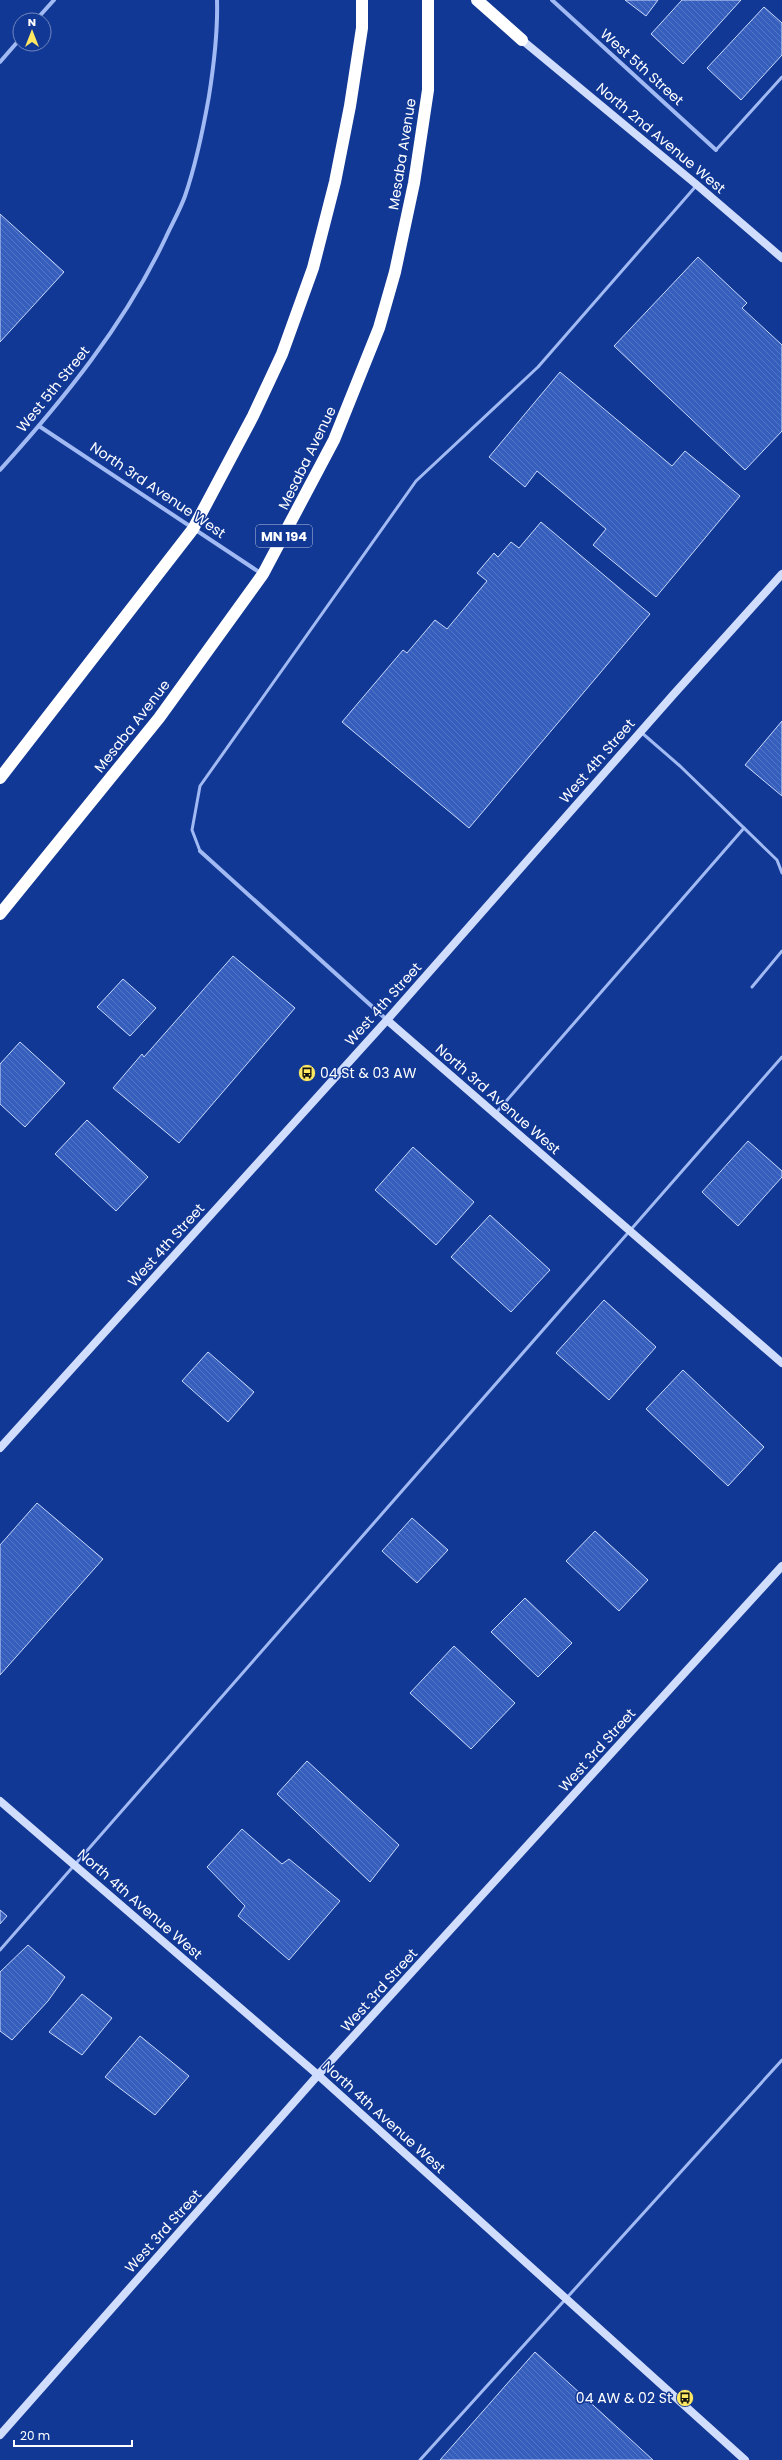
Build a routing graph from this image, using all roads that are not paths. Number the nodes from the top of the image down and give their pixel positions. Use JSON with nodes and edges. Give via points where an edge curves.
{"nodes":[{"id":1,"x":54,"y":0,"type":"edge"},
{"id":2,"x":217,"y":0,"type":"edge"},
{"id":3,"x":362,"y":0,"type":"edge"},
{"id":4,"x":428,"y":0,"type":"edge"},
{"id":5,"x":476,"y":0,"type":"edge"},
{"id":6,"x":552,"y":0,"type":"edge"},
{"id":7,"x":43,"y":12,"type":"edge"},
{"id":8,"x":522,"y":40,"type":"joint"},
{"id":9,"x":12,"y":48,"type":"edge"},
{"id":10,"x":0,"y":62,"type":"edge"},
{"id":11,"x":782,"y":77,"type":"edge"},
{"id":12,"x":716,"y":150,"type":"joint"},
{"id":13,"x":697,"y":185,"type":"junction"},
{"id":14,"x":782,"y":258,"type":"edge"},
{"id":15,"x":39,"y":426,"type":"junction"},
{"id":16,"x":0,"y":470,"type":"edge"},
{"id":17,"x":193,"y":529,"type":"junction"},
{"id":18,"x":263,"y":574,"type":"junction"},
{"id":19,"x":782,"y":574,"type":"edge"},
{"id":20,"x":640,"y":731,"type":"junction"},
{"id":21,"x":0,"y":778,"type":"edge"},
{"id":22,"x":744,"y":828,"type":"junction"},
{"id":23,"x":200,"y":850,"type":"joint"},
{"id":24,"x":782,"y":873,"type":"edge"},
{"id":25,"x":0,"y":914,"type":"edge"},
{"id":26,"x":782,"y":951,"type":"edge"},
{"id":27,"x":752,"y":987,"type":"dead end"},
{"id":28,"x":387,"y":1020,"type":"junction"},
{"id":29,"x":782,"y":1057,"type":"edge"},
{"id":30,"x":495,"y":1114,"type":"junction"},
{"id":31,"x":629,"y":1230,"type":"junction"},
{"id":32,"x":782,"y":1363,"type":"edge"},
{"id":33,"x":0,"y":1448,"type":"edge"},
{"id":34,"x":782,"y":1566,"type":"edge"},
{"id":35,"x":0,"y":1801,"type":"edge"},
{"id":36,"x":75,"y":1866,"type":"junction"},
{"id":37,"x":0,"y":1950,"type":"edge"},
{"id":38,"x":782,"y":2060,"type":"edge"},
{"id":39,"x":318,"y":2075,"type":"junction"},
{"id":40,"x":567,"y":2299,"type":"junction"},
{"id":41,"x":0,"y":2435,"type":"edge"},
{"id":42,"x":420,"y":2460,"type":"edge"},
{"id":43,"x":745,"y":2460,"type":"edge"}],
"edges":[{"from":1,"to":7,"type":"street"},
{"from":2,"to":15,"type":"street","name":"West 5th Street","via":[[218,17],[212,75],[203,132],[185,197],[151,268],[107,340]]},
{"from":3,"to":17,"type":"highway","via":[[362,28],[350,106],[313,268],[282,354],[253,416]]},
{"from":4,"to":18,"type":"highway","name":"Mesaba Avenue","number":"MN 194","via":[[428,90],[414,183],[395,272],[379,328],[334,440]]},
{"from":5,"to":8,"type":"highway"},
{"from":6,"to":12,"type":"street","name":"West 5th Street"},
{"from":8,"to":13,"type":"street","name":"North 2nd Avenue West"},
{"from":9,"to":10,"type":"street"},
{"from":11,"to":12,"type":"lane"},
{"from":13,"to":14,"type":"street","name":"North 2nd Avenue West"},
{"from":13,"to":23,"type":"lane","via":[[538,367],[416,481],[200,786],[192,830]]},
{"from":15,"to":16,"type":"street","name":"West 5th Street"},
{"from":15,"to":17,"type":"street","name":"North 3rd Avenue West"},
{"from":17,"to":18,"type":"street","name":"North 3rd Avenue West"},
{"from":17,"to":21,"type":"highway"},
{"from":18,"to":25,"type":"highway","name":"Mesaba Avenue","number":"MN 194","via":[[159,718]]},
{"from":19,"to":20,"type":"street","name":"West 4th Street"},
{"from":20,"to":22,"type":"lane"},
{"from":20,"to":28,"type":"street","name":"West 4th Street"},
{"from":22,"to":24,"type":"lane","via":[[777,860]]},
{"from":22,"to":30,"type":"lane"},
{"from":23,"to":28,"type":"street","name":"North 3rd Avenue West"},
{"from":26,"to":27,"type":"lane"},
{"from":28,"to":30,"type":"street","name":"North 3rd Avenue West"},
{"from":28,"to":33,"type":"street","name":"West 4th Street"},
{"from":29,"to":31,"type":"lane"},
{"from":30,"to":31,"type":"street","name":"North 3rd Avenue West"},
{"from":31,"to":32,"type":"street","name":"North 3rd Avenue West"},
{"from":31,"to":36,"type":"lane"},
{"from":34,"to":39,"type":"street","name":"West 3rd Street"},
{"from":35,"to":36,"type":"street","name":"North 4th Avenue West"},
{"from":36,"to":37,"type":"lane"},
{"from":36,"to":39,"type":"street","name":"North 4th Avenue West"},
{"from":38,"to":40,"type":"lane"},
{"from":39,"to":40,"type":"street","name":"North 4th Avenue West"},
{"from":39,"to":41,"type":"street","name":"West 3rd Street"},
{"from":40,"to":42,"type":"lane"},
{"from":40,"to":43,"type":"street","name":"North 4th Avenue West"}]}
